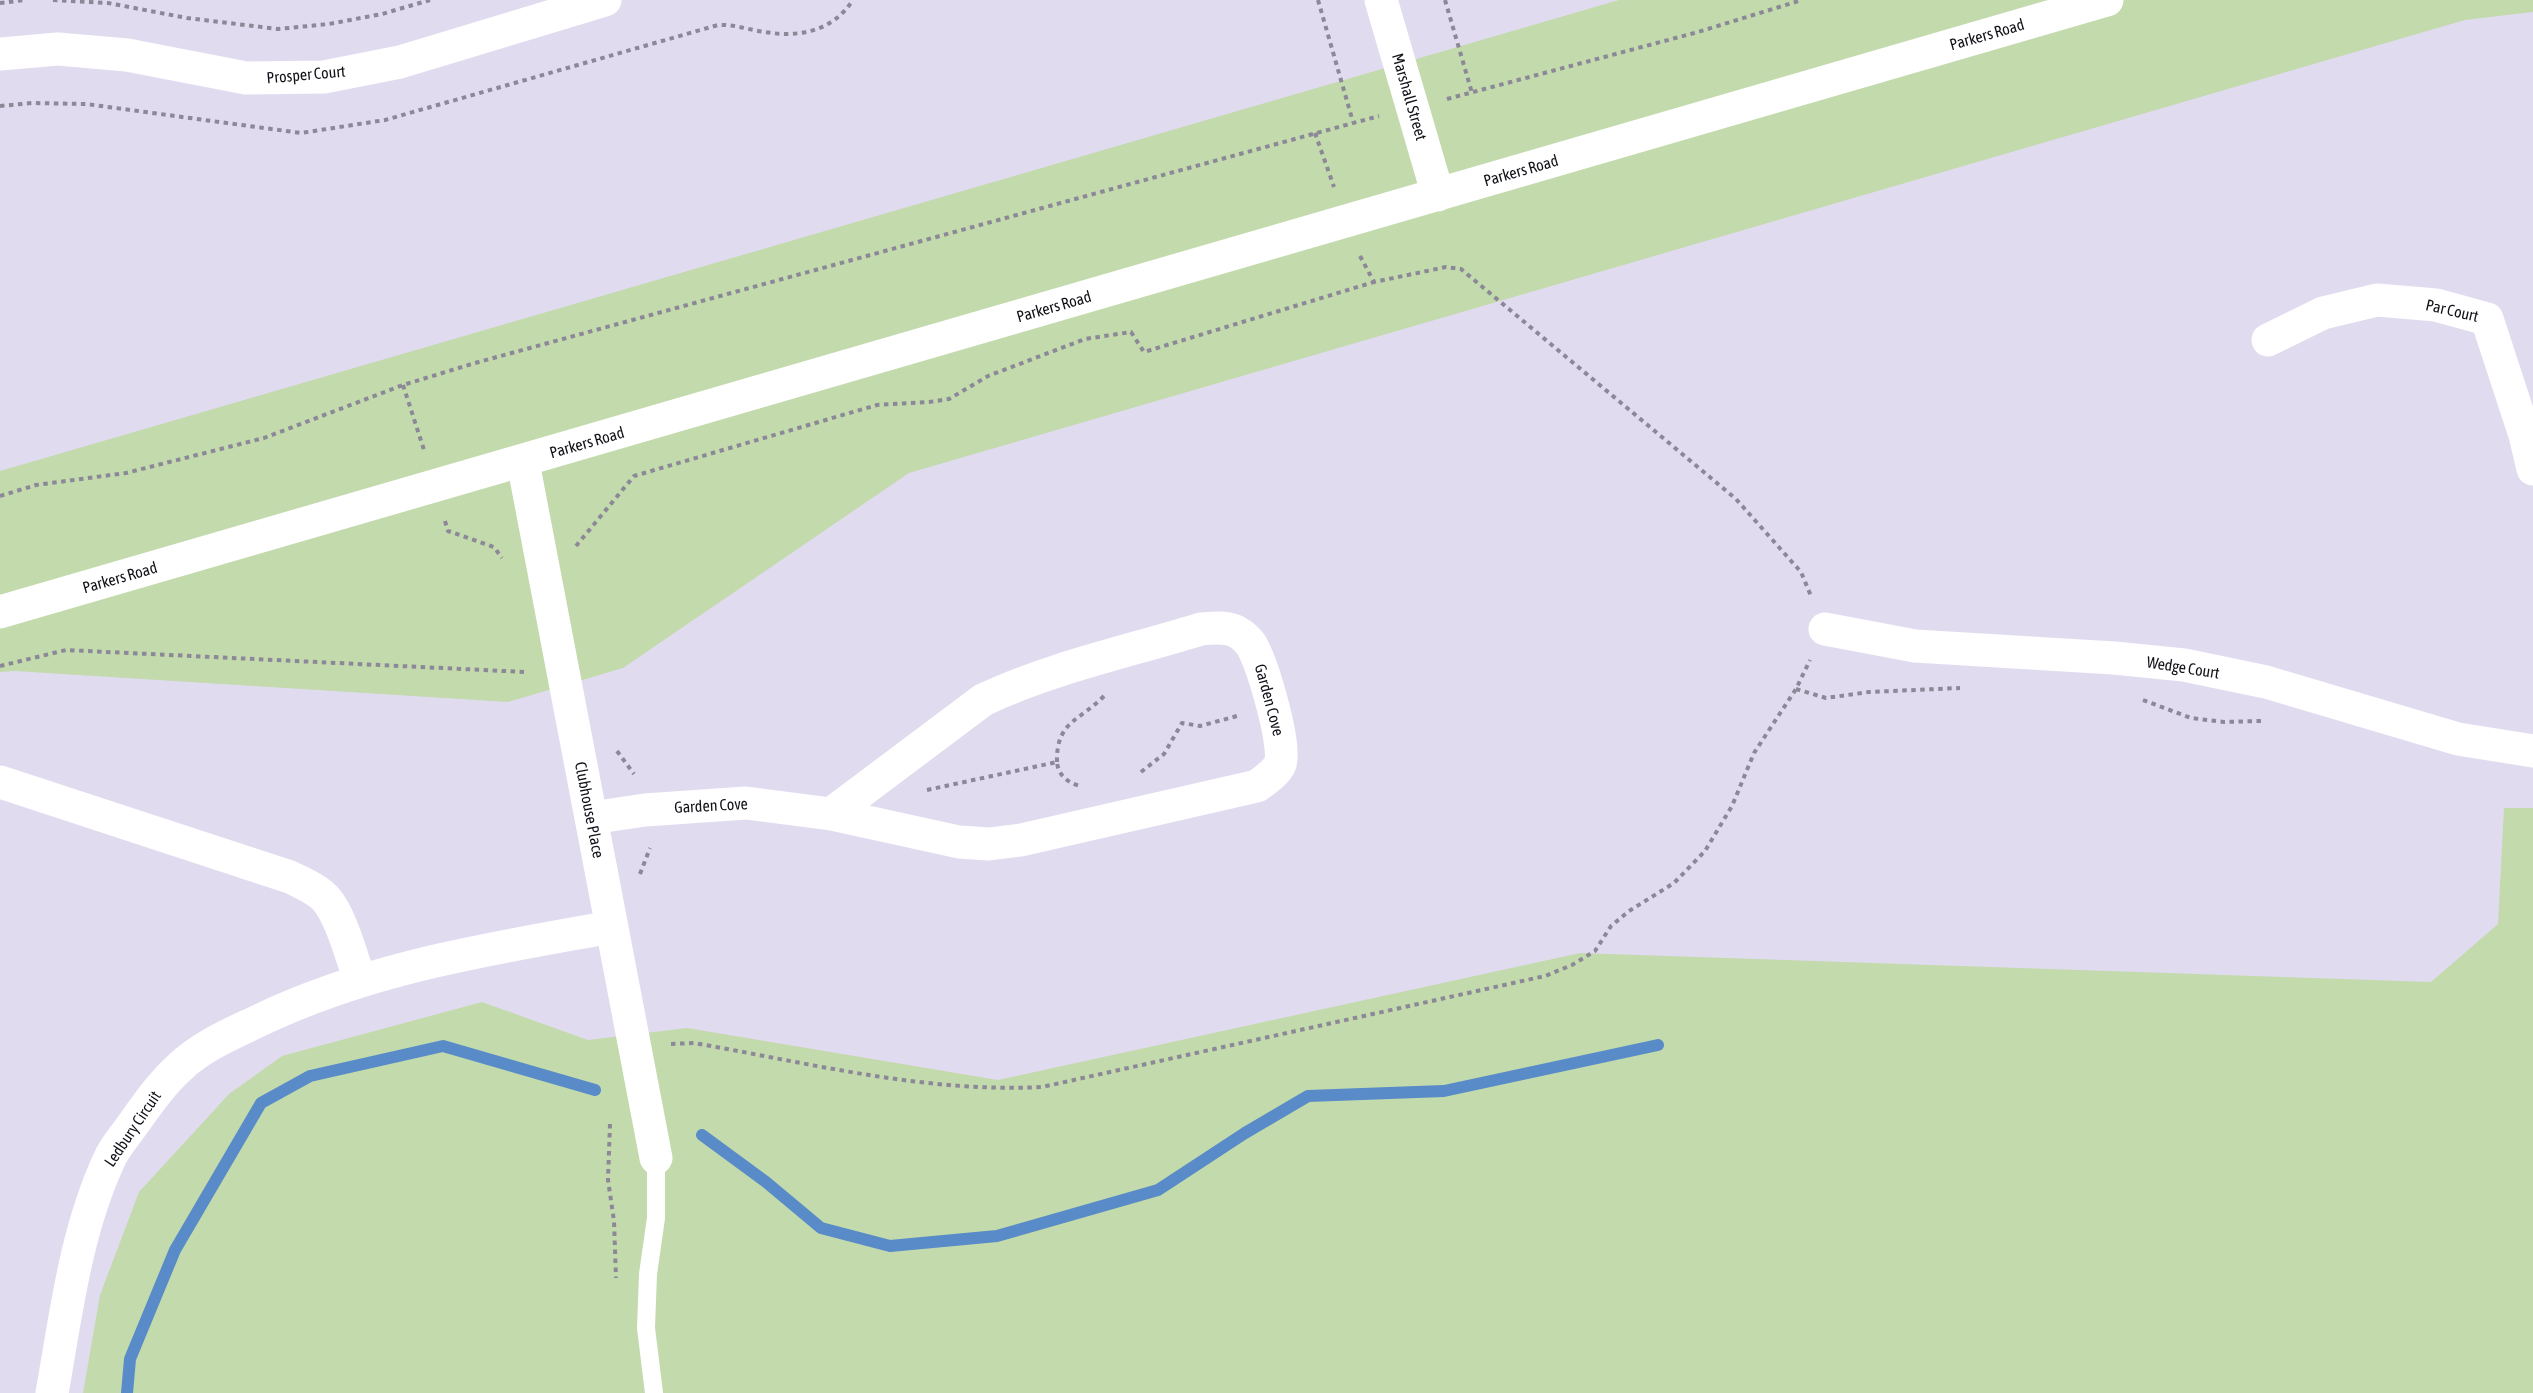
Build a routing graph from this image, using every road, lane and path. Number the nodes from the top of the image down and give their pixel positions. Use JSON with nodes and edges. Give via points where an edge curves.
{"nodes":[{"id":1,"x":25,"y":0,"type":"edge"},
{"id":2,"x":53,"y":0,"type":"edge"},
{"id":3,"x":430,"y":0,"type":"edge"},
{"id":4,"x":605,"y":0,"type":"edge"},
{"id":5,"x":1318,"y":0,"type":"edge"},
{"id":6,"x":1381,"y":0,"type":"edge"},
{"id":7,"x":1445,"y":0,"type":"edge"},
{"id":8,"x":1802,"y":0,"type":"edge"},
{"id":9,"x":2107,"y":0,"type":"edge"},
{"id":10,"x":0,"y":3,"type":"edge"},
{"id":11,"x":0,"y":54,"type":"edge"},
{"id":12,"x":1472,"y":93,"type":"junction"},
{"id":13,"x":1412,"y":108,"type":"junction"},
{"id":14,"x":1353,"y":122,"type":"junction"},
{"id":15,"x":1315,"y":133,"type":"junction"},
{"id":16,"x":1438,"y":195,"type":"junction"},
{"id":17,"x":1346,"y":222,"type":"junction"},
{"id":18,"x":1374,"y":282,"type":"junction"},
{"id":19,"x":2268,"y":340,"type":"dead end"},
{"id":20,"x":403,"y":385,"type":"junction"},
{"id":21,"x":523,"y":462,"type":"junction"},
{"id":22,"x":2533,"y":469,"type":"edge"},
{"id":23,"x":435,"y":487,"type":"junction"},
{"id":24,"x":0,"y":496,"type":"edge"},
{"id":25,"x":540,"y":553,"type":"junction"},
{"id":26,"x":503,"y":560,"type":"junction"},
{"id":27,"x":507,"y":567,"type":"dead end"},
{"id":28,"x":0,"y":612,"type":"edge"},
{"id":29,"x":1825,"y":629,"type":"junction"},
{"id":30,"x":523,"y":660,"type":"dead end"},
{"id":31,"x":1094,"y":662,"type":"junction"},
{"id":32,"x":0,"y":666,"type":"edge"},
{"id":33,"x":525,"y":672,"type":"junction"},
{"id":34,"x":527,"y":683,"type":"dead end"},
{"id":35,"x":1796,"y":688,"type":"junction"},
{"id":36,"x":1964,"y":688,"type":"dead end"},
{"id":37,"x":2134,"y":698,"type":"dead end"},
{"id":38,"x":2265,"y":721,"type":"dead end"},
{"id":39,"x":2533,"y":751,"type":"edge"},
{"id":40,"x":1057,"y":762,"type":"dead end"},
{"id":41,"x":0,"y":782,"type":"edge"},
{"id":42,"x":831,"y":814,"type":"junction"},
{"id":43,"x":591,"y":818,"type":"junction"},
{"id":44,"x":611,"y":927,"type":"junction"},
{"id":45,"x":360,"y":980,"type":"junction"},
{"id":46,"x":633,"y":1049,"type":"junction"},
{"id":47,"x":610,"y":1116,"type":"dead end"},
{"id":48,"x":656,"y":1158,"type":"joint"},
{"id":49,"x":616,"y":1289,"type":"dead end"},
{"id":50,"x":52,"y":1393,"type":"edge"},
{"id":51,"x":654,"y":1393,"type":"edge"}],
"edges":[{"from":1,"to":10,"type":"path"},
{"from":2,"to":3,"type":"path","via":[[108,3],[278,29],[382,14]]},
{"from":4,"to":11,"type":"street","name":"Prosper Court","via":[[400,62],[324,77],[246,78],[127,54],[58,49]]},
{"from":5,"to":14,"type":"path"},
{"from":6,"to":13,"type":"street","name":"Marshall Street"},
{"from":7,"to":12,"type":"path"},
{"from":8,"to":12,"type":"path"},
{"from":9,"to":16,"type":"street","name":"Parkers Road"},
{"from":12,"to":13,"type":"path"},
{"from":13,"to":14,"type":"path"},
{"from":13,"to":16,"type":"street","name":"Marshall Street"},
{"from":14,"to":15,"type":"path"},
{"from":15,"to":17,"type":"path"},
{"from":15,"to":20,"type":"path"},
{"from":16,"to":17,"type":"street","name":"Parkers Road"},
{"from":17,"to":18,"type":"path","via":[[1365,271]]},
{"from":17,"to":21,"type":"street","name":"Parkers Road"},
{"from":18,"to":25,"type":"path","via":[[1144,352],[1131,332],[1085,339],[988,376],[949,399],[877,405],[634,476],[576,547]]},
{"from":18,"to":29,"type":"path","via":[[1446,267],[1461,269],[1736,499],[1801,572]]},
{"from":19,"to":22,"type":"street","name":"Par Court","via":[[2323,314],[2377,300],[2436,305],[2487,319]]},
{"from":20,"to":23,"type":"path"},
{"from":20,"to":24,"type":"path","via":[[264,438],[126,473],[36,485]]},
{"from":21,"to":23,"type":"street","name":"Parkers Road"},
{"from":21,"to":25,"type":"street","name":"Clubhouse Place"},
{"from":23,"to":26,"type":"path","via":[[447,531],[494,548]]},
{"from":23,"to":28,"type":"street","name":"Parkers Road"},
{"from":25,"to":26,"type":"path"},
{"from":25,"to":43,"type":"street","name":"Clubhouse Place"},
{"from":26,"to":27,"type":"path"},
{"from":29,"to":35,"type":"path"},
{"from":29,"to":39,"type":"street","name":"Wedge Court","via":[[1915,646],[2184,665],[2266,682],[2458,739]]},
{"from":30,"to":33,"type":"path"},
{"from":31,"to":40,"type":"path","via":[[1104,697],[1062,732]]},
{"from":31,"to":42,"type":"street","name":"Garden Cove","via":[[983,700]]},
{"from":31,"to":42,"type":"street","name":"Garden Cove","via":[[1201,629],[1220,627],[1237,632],[1252,646],[1263,670],[1282,747],[1280,763],[1257,786],[1239,792],[989,844],[959,842]]},
{"from":32,"to":33,"type":"path","via":[[66,650]]},
{"from":33,"to":34,"type":"path"},
{"from":35,"to":36,"type":"path","via":[[1826,698]]},
{"from":35,"to":46,"type":"path","via":[[1754,753],[1732,806],[1705,851],[1674,883],[1611,927],[1595,951],[1545,976],[1042,1087],[972,1089],[694,1043]]},
{"from":37,"to":38,"type":"path","via":[[2191,718]]},
{"from":41,"to":45,"type":"street","via":[[307,885],[325,898],[335,913]]},
{"from":42,"to":43,"type":"street","name":"Garden Cove","via":[[746,803]]},
{"from":43,"to":44,"type":"street","name":"Clubhouse Place"},
{"from":44,"to":45,"type":"street","name":"Ledbury Circuit","via":[[426,961]]},
{"from":44,"to":46,"type":"street","name":"Clubhouse Place"},
{"from":45,"to":50,"type":"street","name":"Ledbury Circuit","via":[[290,1006],[216,1041],[180,1067],[147,1103],[110,1158],[91,1208],[77,1256]]},
{"from":46,"to":48,"type":"street","name":"Clubhouse Place"},
{"from":47,"to":49,"type":"path","via":[[608,1180]]},
{"from":48,"to":51,"type":"lane","via":[[656,1218],[646,1328]]}]}
